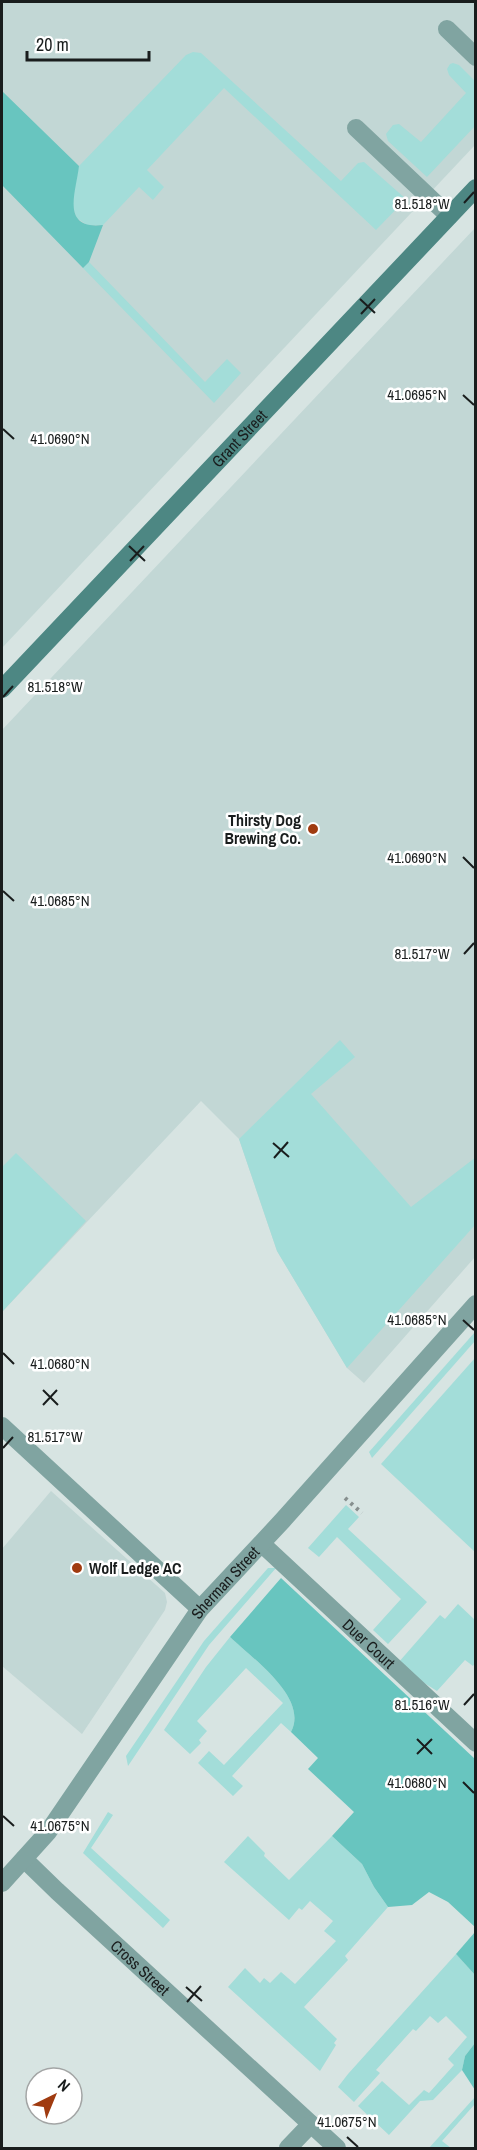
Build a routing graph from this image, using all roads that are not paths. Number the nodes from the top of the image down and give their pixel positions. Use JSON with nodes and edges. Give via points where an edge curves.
{"nodes":[{"id":1,"x":447,"y":29,"type":"dead end"},
{"id":2,"x":476,"y":57,"type":"edge"},
{"id":3,"x":356,"y":129,"type":"dead end"},
{"id":4,"x":476,"y":188,"type":"edge"},
{"id":5,"x":449,"y":216,"type":"junction"},
{"id":6,"x":2,"y":689,"type":"edge"},
{"id":7,"x":476,"y":1304,"type":"edge"},
{"id":8,"x":2,"y":1426,"type":"edge"},
{"id":9,"x":262,"y":1544,"type":"junction"},
{"id":10,"x":200,"y":1609,"type":"junction"},
{"id":11,"x":476,"y":1743,"type":"edge"},
{"id":12,"x":24,"y":1859,"type":"junction"},
{"id":13,"x":2,"y":1883,"type":"edge"},
{"id":14,"x":311,"y":2124,"type":"junction"},
{"id":15,"x":288,"y":2148,"type":"edge"},
{"id":16,"x":337,"y":2148,"type":"edge"}],
"edges":[{"from":1,"to":2,"type":"street"},
{"from":3,"to":5,"type":"street"},
{"from":4,"to":5,"type":"main road","name":"Grant Street"},
{"from":5,"to":6,"type":"main road","name":"Grant Street"},
{"from":7,"to":9,"type":"street","name":"Sherman Street"},
{"from":8,"to":10,"type":"street"},
{"from":9,"to":10,"type":"street","name":"Sherman Street"},
{"from":9,"to":11,"type":"street","name":"Duer Court"},
{"from":10,"to":12,"type":"street","name":"Sherman Street","via":[[48,1832]]},
{"from":12,"to":13,"type":"street","name":"Sherman Street"},
{"from":12,"to":14,"type":"street","name":"Cross Street"},
{"from":14,"to":15,"type":"street"},
{"from":14,"to":16,"type":"street","name":"Cross Street"}]}
